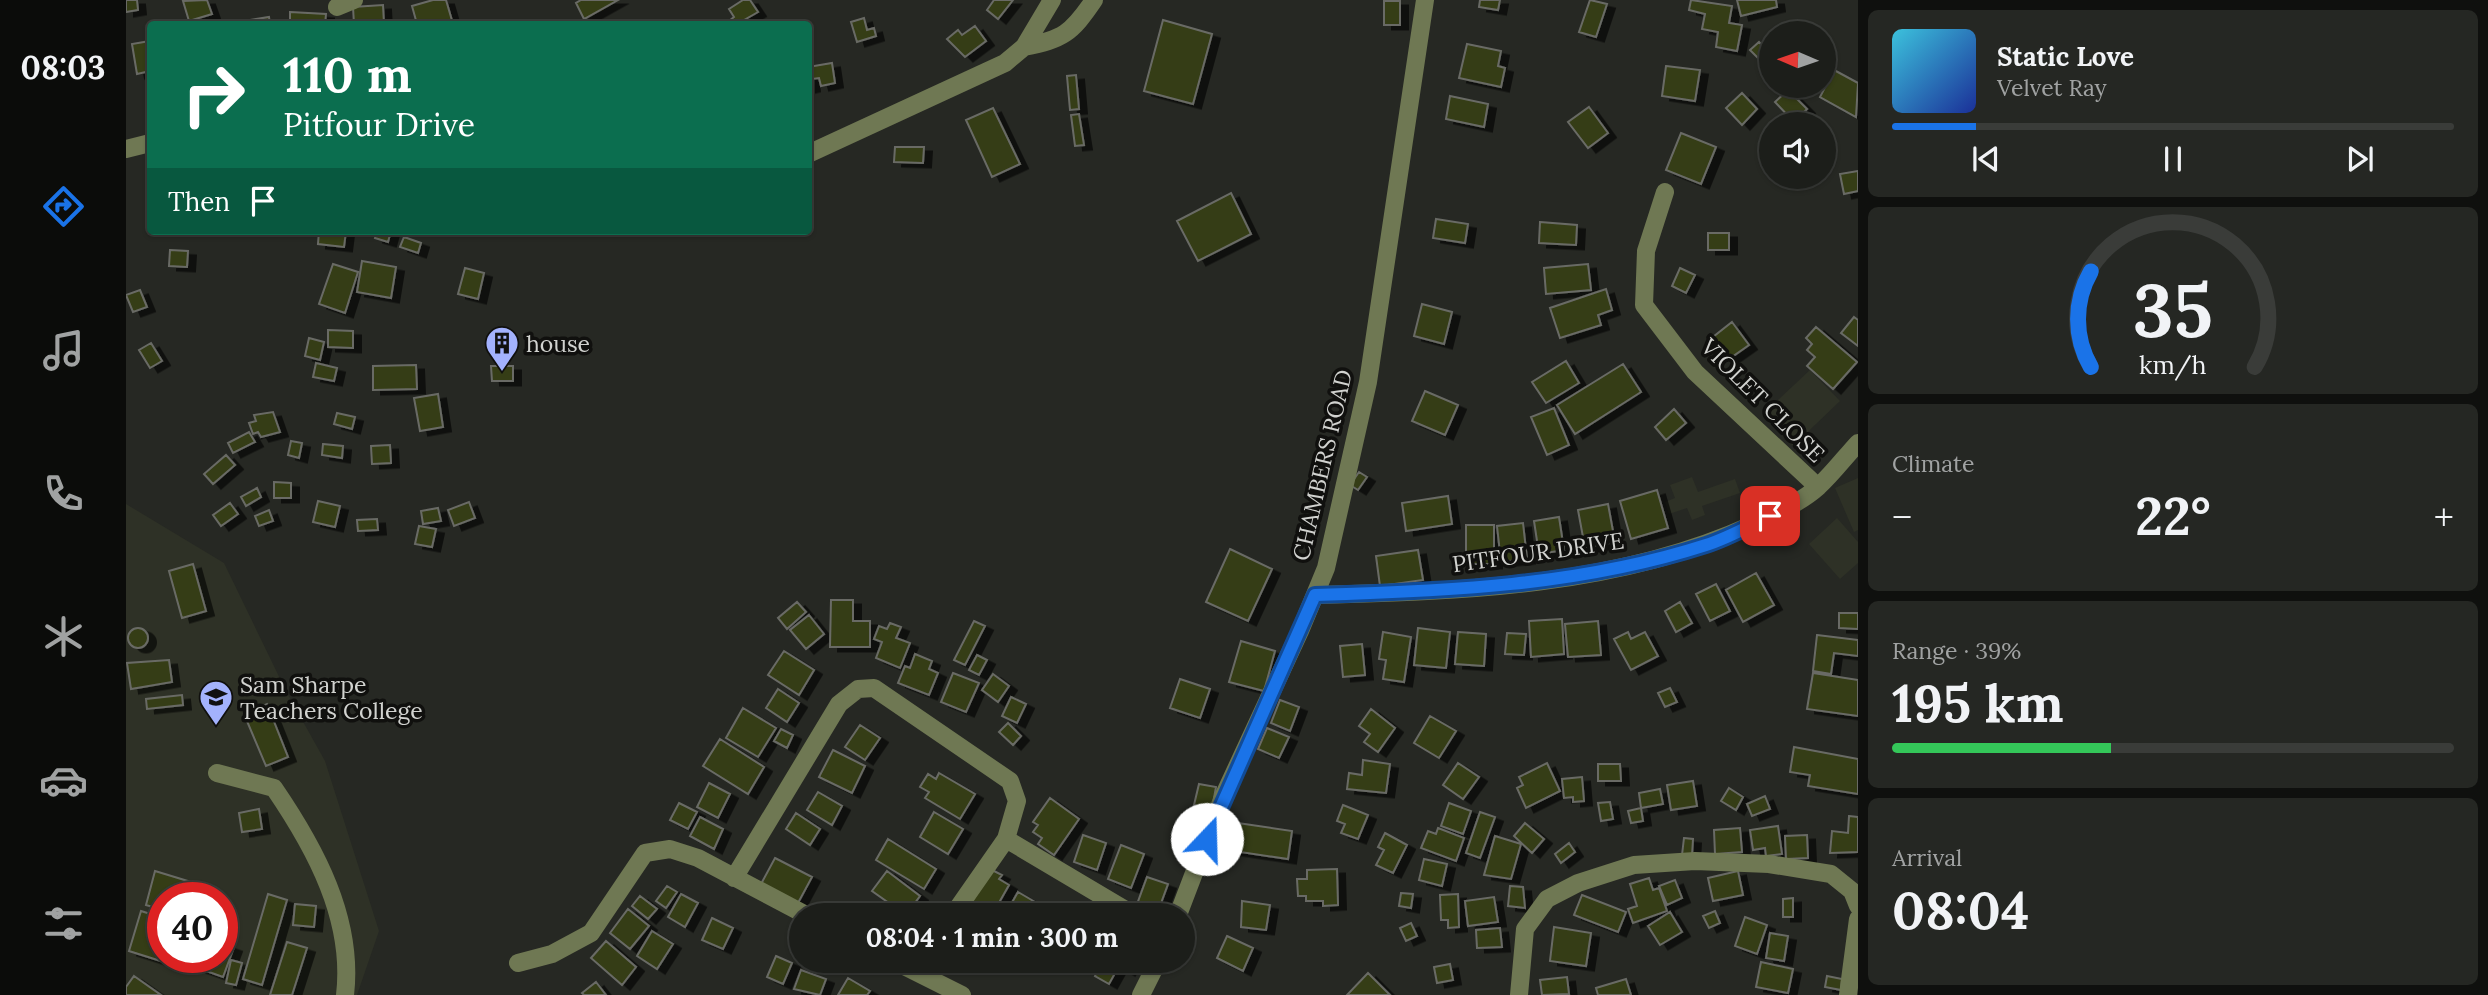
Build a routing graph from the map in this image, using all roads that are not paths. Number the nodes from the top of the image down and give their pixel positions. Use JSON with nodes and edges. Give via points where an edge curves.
{"nodes":[{"id":1,"x":1052,"y":0,"type":"edge"},
{"id":2,"x":1094,"y":0,"type":"edge"},
{"id":3,"x":1425,"y":0,"type":"edge"},
{"id":4,"x":1024,"y":47,"type":"junction"},
{"id":5,"x":147,"y":144,"type":"edge"},
{"id":6,"x":126,"y":149,"type":"edge"},
{"id":7,"x":812,"y":151,"type":"edge"},
{"id":8,"x":1665,"y":192,"type":"dead end"},
{"id":9,"x":1858,"y":443,"type":"edge"},
{"id":10,"x":1818,"y":487,"type":"junction"},
{"id":11,"x":1315,"y":595,"type":"junction"},
{"id":12,"x":217,"y":773,"type":"dead end"},
{"id":13,"x":1006,"y":839,"type":"junction"},
{"id":14,"x":734,"y":878,"type":"junction"},
{"id":15,"x":1856,"y":895,"type":"edge"},
{"id":16,"x":961,"y":903,"type":"edge"},
{"id":17,"x":1114,"y":903,"type":"edge"},
{"id":18,"x":1183,"y":903,"type":"edge"},
{"id":19,"x":789,"y":906,"type":"edge"},
{"id":20,"x":1858,"y":919,"type":"edge"},
{"id":21,"x":518,"y":963,"type":"dead end"},
{"id":22,"x":929,"y":973,"type":"edge"},
{"id":23,"x":1151,"y":973,"type":"edge"},
{"id":24,"x":345,"y":995,"type":"edge"},
{"id":25,"x":962,"y":995,"type":"edge"},
{"id":26,"x":1141,"y":995,"type":"edge"},
{"id":27,"x":1519,"y":995,"type":"edge"},
{"id":28,"x":1847,"y":995,"type":"edge"}],
"edges":[{"from":1,"to":4,"type":"street"},
{"from":2,"to":4,"type":"street","via":[[1078,25],[1059,40]]},
{"from":3,"to":11,"type":"street","name":"CHAMBERS ROAD","via":[[1368,382],[1326,568]]},
{"from":4,"to":7,"type":"street","via":[[1005,63]]},
{"from":5,"to":6,"type":"street"},
{"from":8,"to":10,"type":"street","name":"VIOLET CLOSE","via":[[1646,251],[1644,305],[1695,372]]},
{"from":9,"to":10,"type":"street","name":"PITFOUR DRIVE"},
{"from":10,"to":11,"type":"street","name":"PITFOUR DRIVE","via":[[1790,507],[1708,545],[1601,572],[1493,587]]},
{"from":11,"to":18,"type":"street","name":"CHAMBERS ROAD","via":[[1223,797]]},
{"from":12,"to":24,"type":"street","via":[[274,788],[307,838],[330,886],[347,976]]},
{"from":13,"to":14,"type":"street","via":[[1017,801],[1010,781],[874,688],[858,689],[839,704]]},
{"from":13,"to":16,"type":"street"},
{"from":13,"to":17,"type":"street"},
{"from":14,"to":19,"type":"street"},
{"from":14,"to":21,"type":"street","via":[[670,849],[645,853],[591,933],[552,954]]},
{"from":15,"to":27,"type":"street","via":[[1831,874],[1769,864],[1695,861],[1634,865],[1546,899],[1525,929]]},
{"from":20,"to":28,"type":"street"},
{"from":22,"to":25,"type":"street"},
{"from":23,"to":26,"type":"street"}]}
